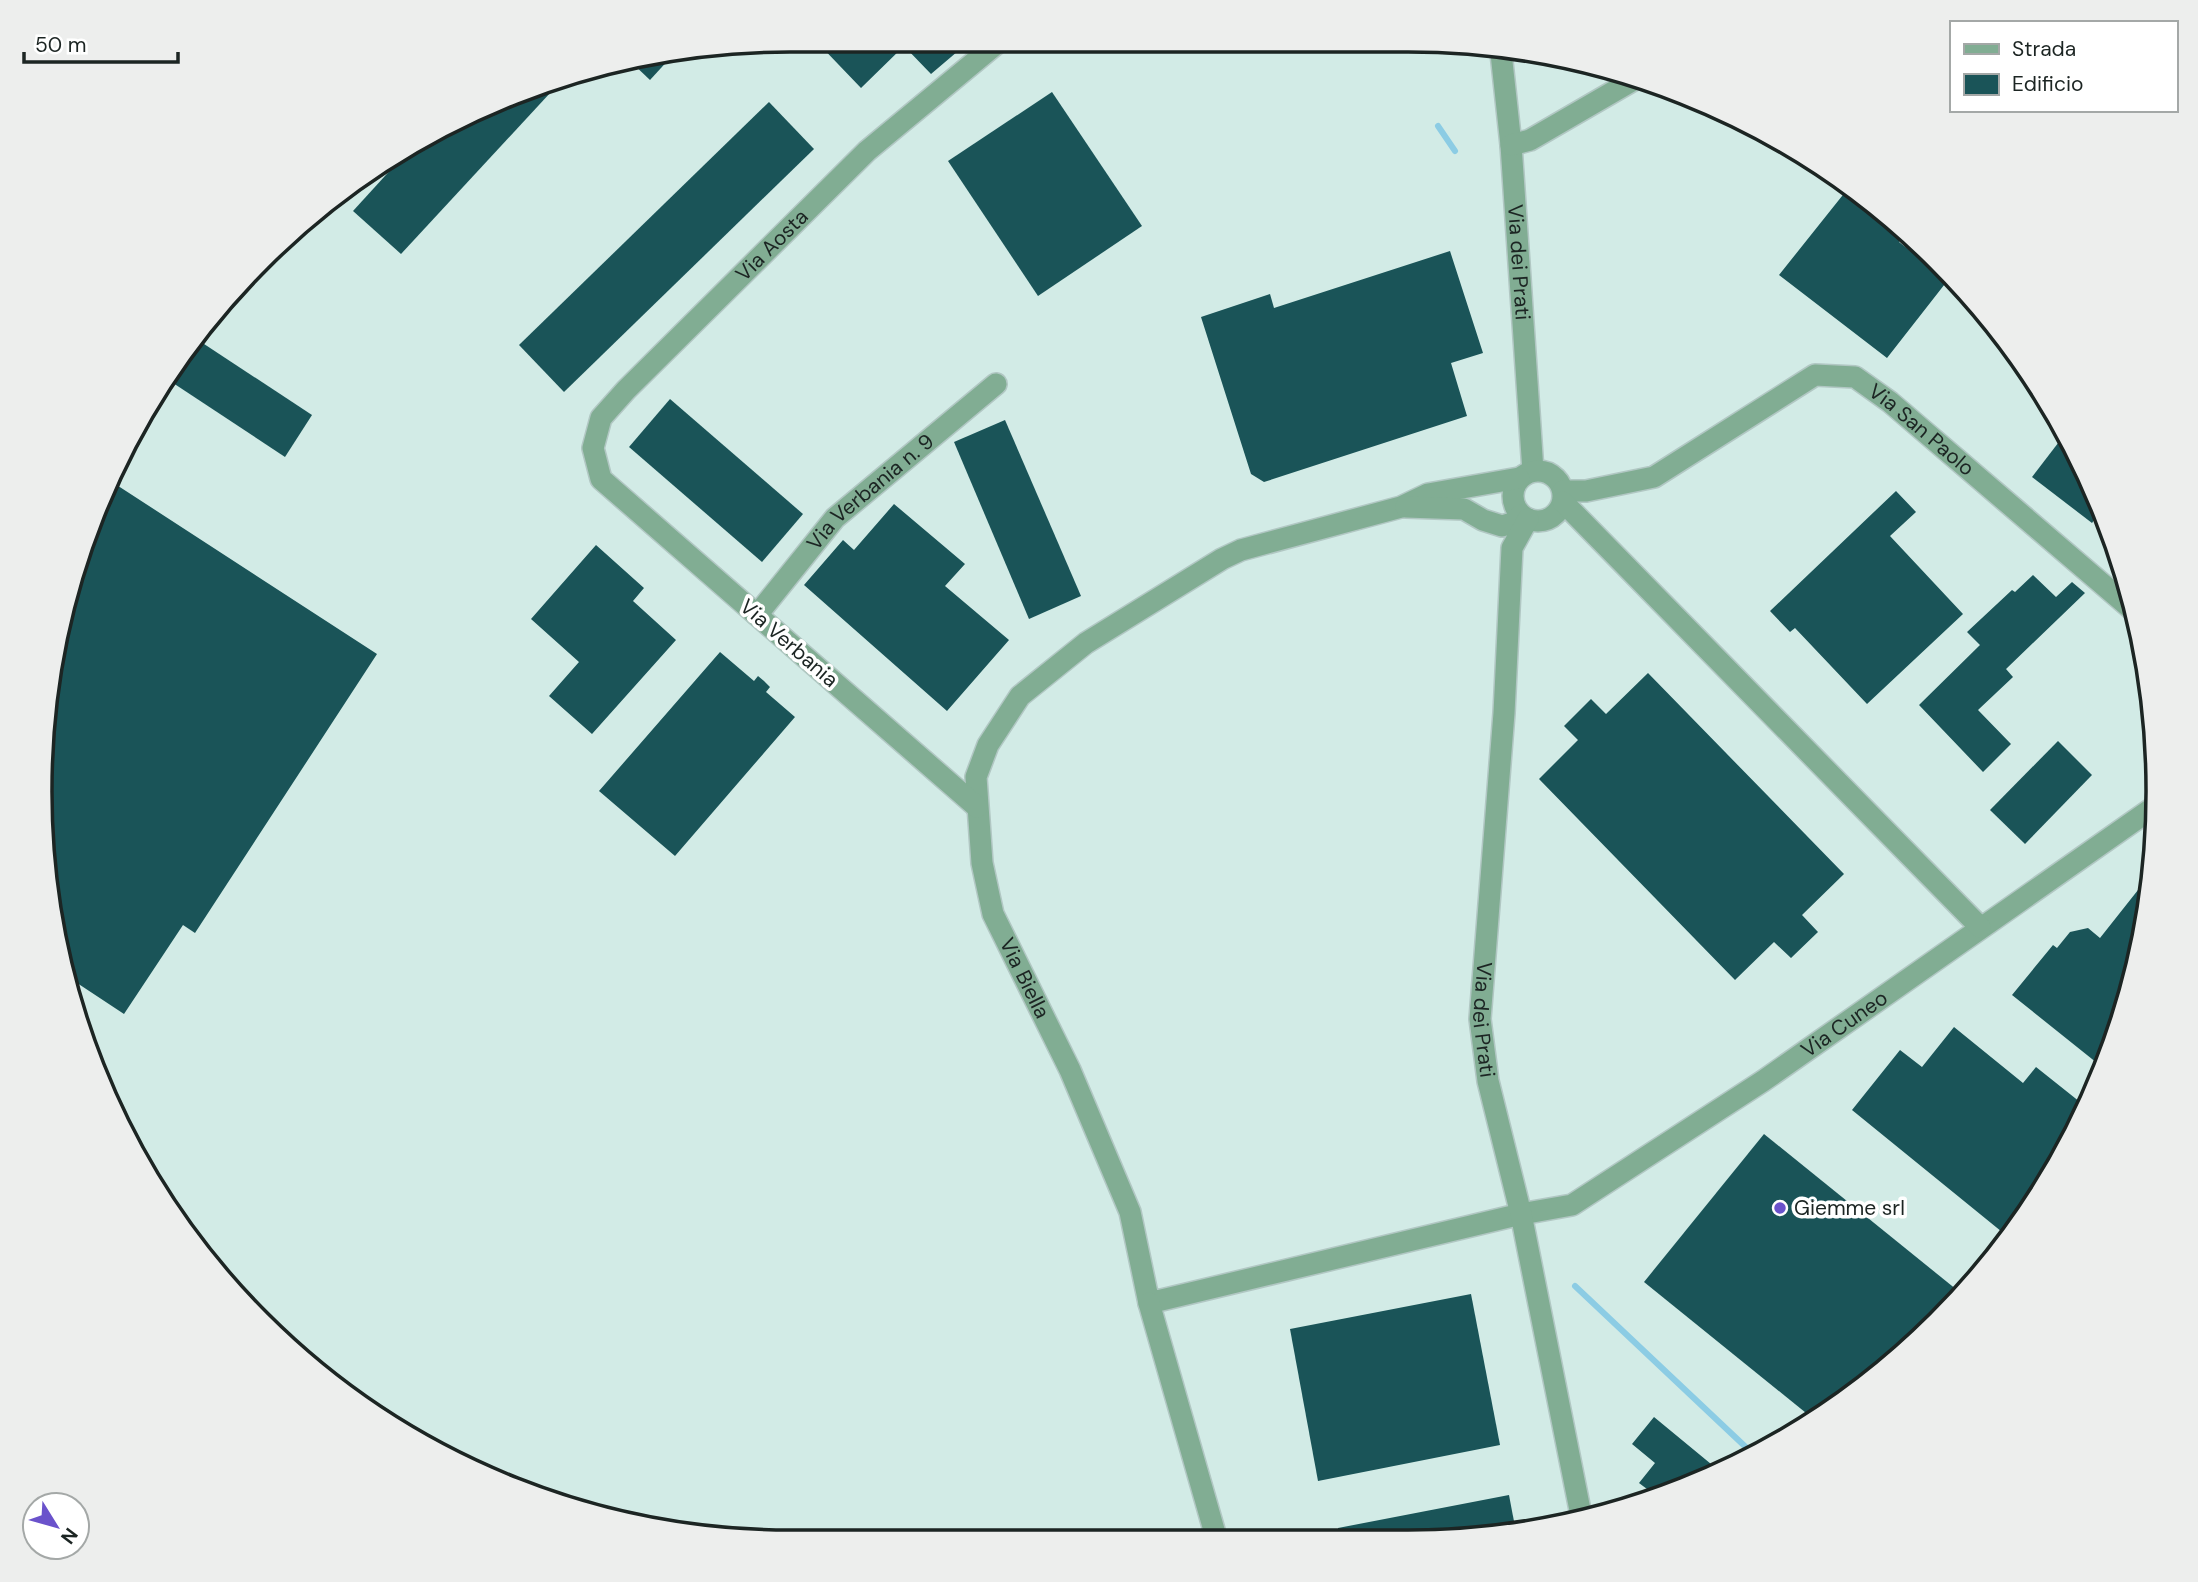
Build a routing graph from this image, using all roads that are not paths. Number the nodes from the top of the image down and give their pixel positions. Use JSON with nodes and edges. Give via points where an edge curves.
{"nodes":[{"id":1,"x":987,"y":52,"type":"edge"},
{"id":2,"x":1502,"y":59,"type":"edge"},
{"id":3,"x":1624,"y":86,"type":"edge"},
{"id":4,"x":1511,"y":145,"type":"junction"},
{"id":5,"x":996,"y":384,"type":"dead end"},
{"id":6,"x":1526,"y":475,"type":"junction"},
{"id":7,"x":601,"y":479,"type":"joint"},
{"id":8,"x":1563,"y":497,"type":"junction"},
{"id":9,"x":1401,"y":507,"type":"junction"},
{"id":10,"x":1524,"y":517,"type":"junction"},
{"id":11,"x":2120,"y":599,"type":"edge"},
{"id":12,"x":757,"y":615,"type":"junction"},
{"id":13,"x":977,"y":807,"type":"junction"},
{"id":14,"x":2145,"y":813,"type":"edge"},
{"id":15,"x":1980,"y":927,"type":"junction"},
{"id":16,"x":1521,"y":1214,"type":"junction"},
{"id":17,"x":1149,"y":1303,"type":"junction"},
{"id":18,"x":1580,"y":1508,"type":"edge"},
{"id":19,"x":1214,"y":1530,"type":"edge"}],
"edges":[{"from":1,"to":7,"type":"street","name":"Via Aosta","via":[[867,151],[626,390],[601,418],[593,448]]},
{"from":2,"to":4,"type":"street","name":"Via dei Prati"},
{"from":3,"to":4,"type":"street","via":[[1530,140]]},
{"from":4,"to":6,"type":"street","name":"Via dei Prati"},
{"from":5,"to":12,"type":"street","name":"Via Verbania n. 9","via":[[835,518]]},
{"from":6,"to":8,"type":"street","via":[[1549,472],[1561,484]]},
{"from":6,"to":9,"type":"street","name":"Via Biella","via":[[1428,494]]},
{"from":6,"to":10,"type":"street","via":[[1513,493]]},
{"from":7,"to":12,"type":"street","name":"Via Verbania"},
{"from":8,"to":10,"type":"street","via":[[1553,517]]},
{"from":8,"to":11,"type":"street","name":"Via San Paolo","via":[[1654,477],[1815,375],[1855,377]]},
{"from":8,"to":15,"type":"street"},
{"from":9,"to":10,"type":"street","name":"Via Biella","via":[[1464,509],[1502,526]]},
{"from":9,"to":13,"type":"street","name":"Via Biella","via":[[1241,550],[1086,643],[1020,696],[988,745],[976,776]]},
{"from":10,"to":16,"type":"street","name":"Via dei Prati","via":[[1512,548],[1480,1019],[1488,1081]]},
{"from":12,"to":13,"type":"street","name":"Via Verbania"},
{"from":13,"to":17,"type":"street","name":"Via Biella","via":[[993,914],[1070,1070],[1130,1212]]},
{"from":14,"to":15,"type":"street","name":"Via Cuneo"},
{"from":15,"to":16,"type":"street","name":"Via Cuneo","via":[[1763,1081],[1572,1205]]},
{"from":16,"to":17,"type":"street"},
{"from":16,"to":18,"type":"street","name":"Via dei Prati"},
{"from":17,"to":19,"type":"street","name":"Via Biella"}]}
